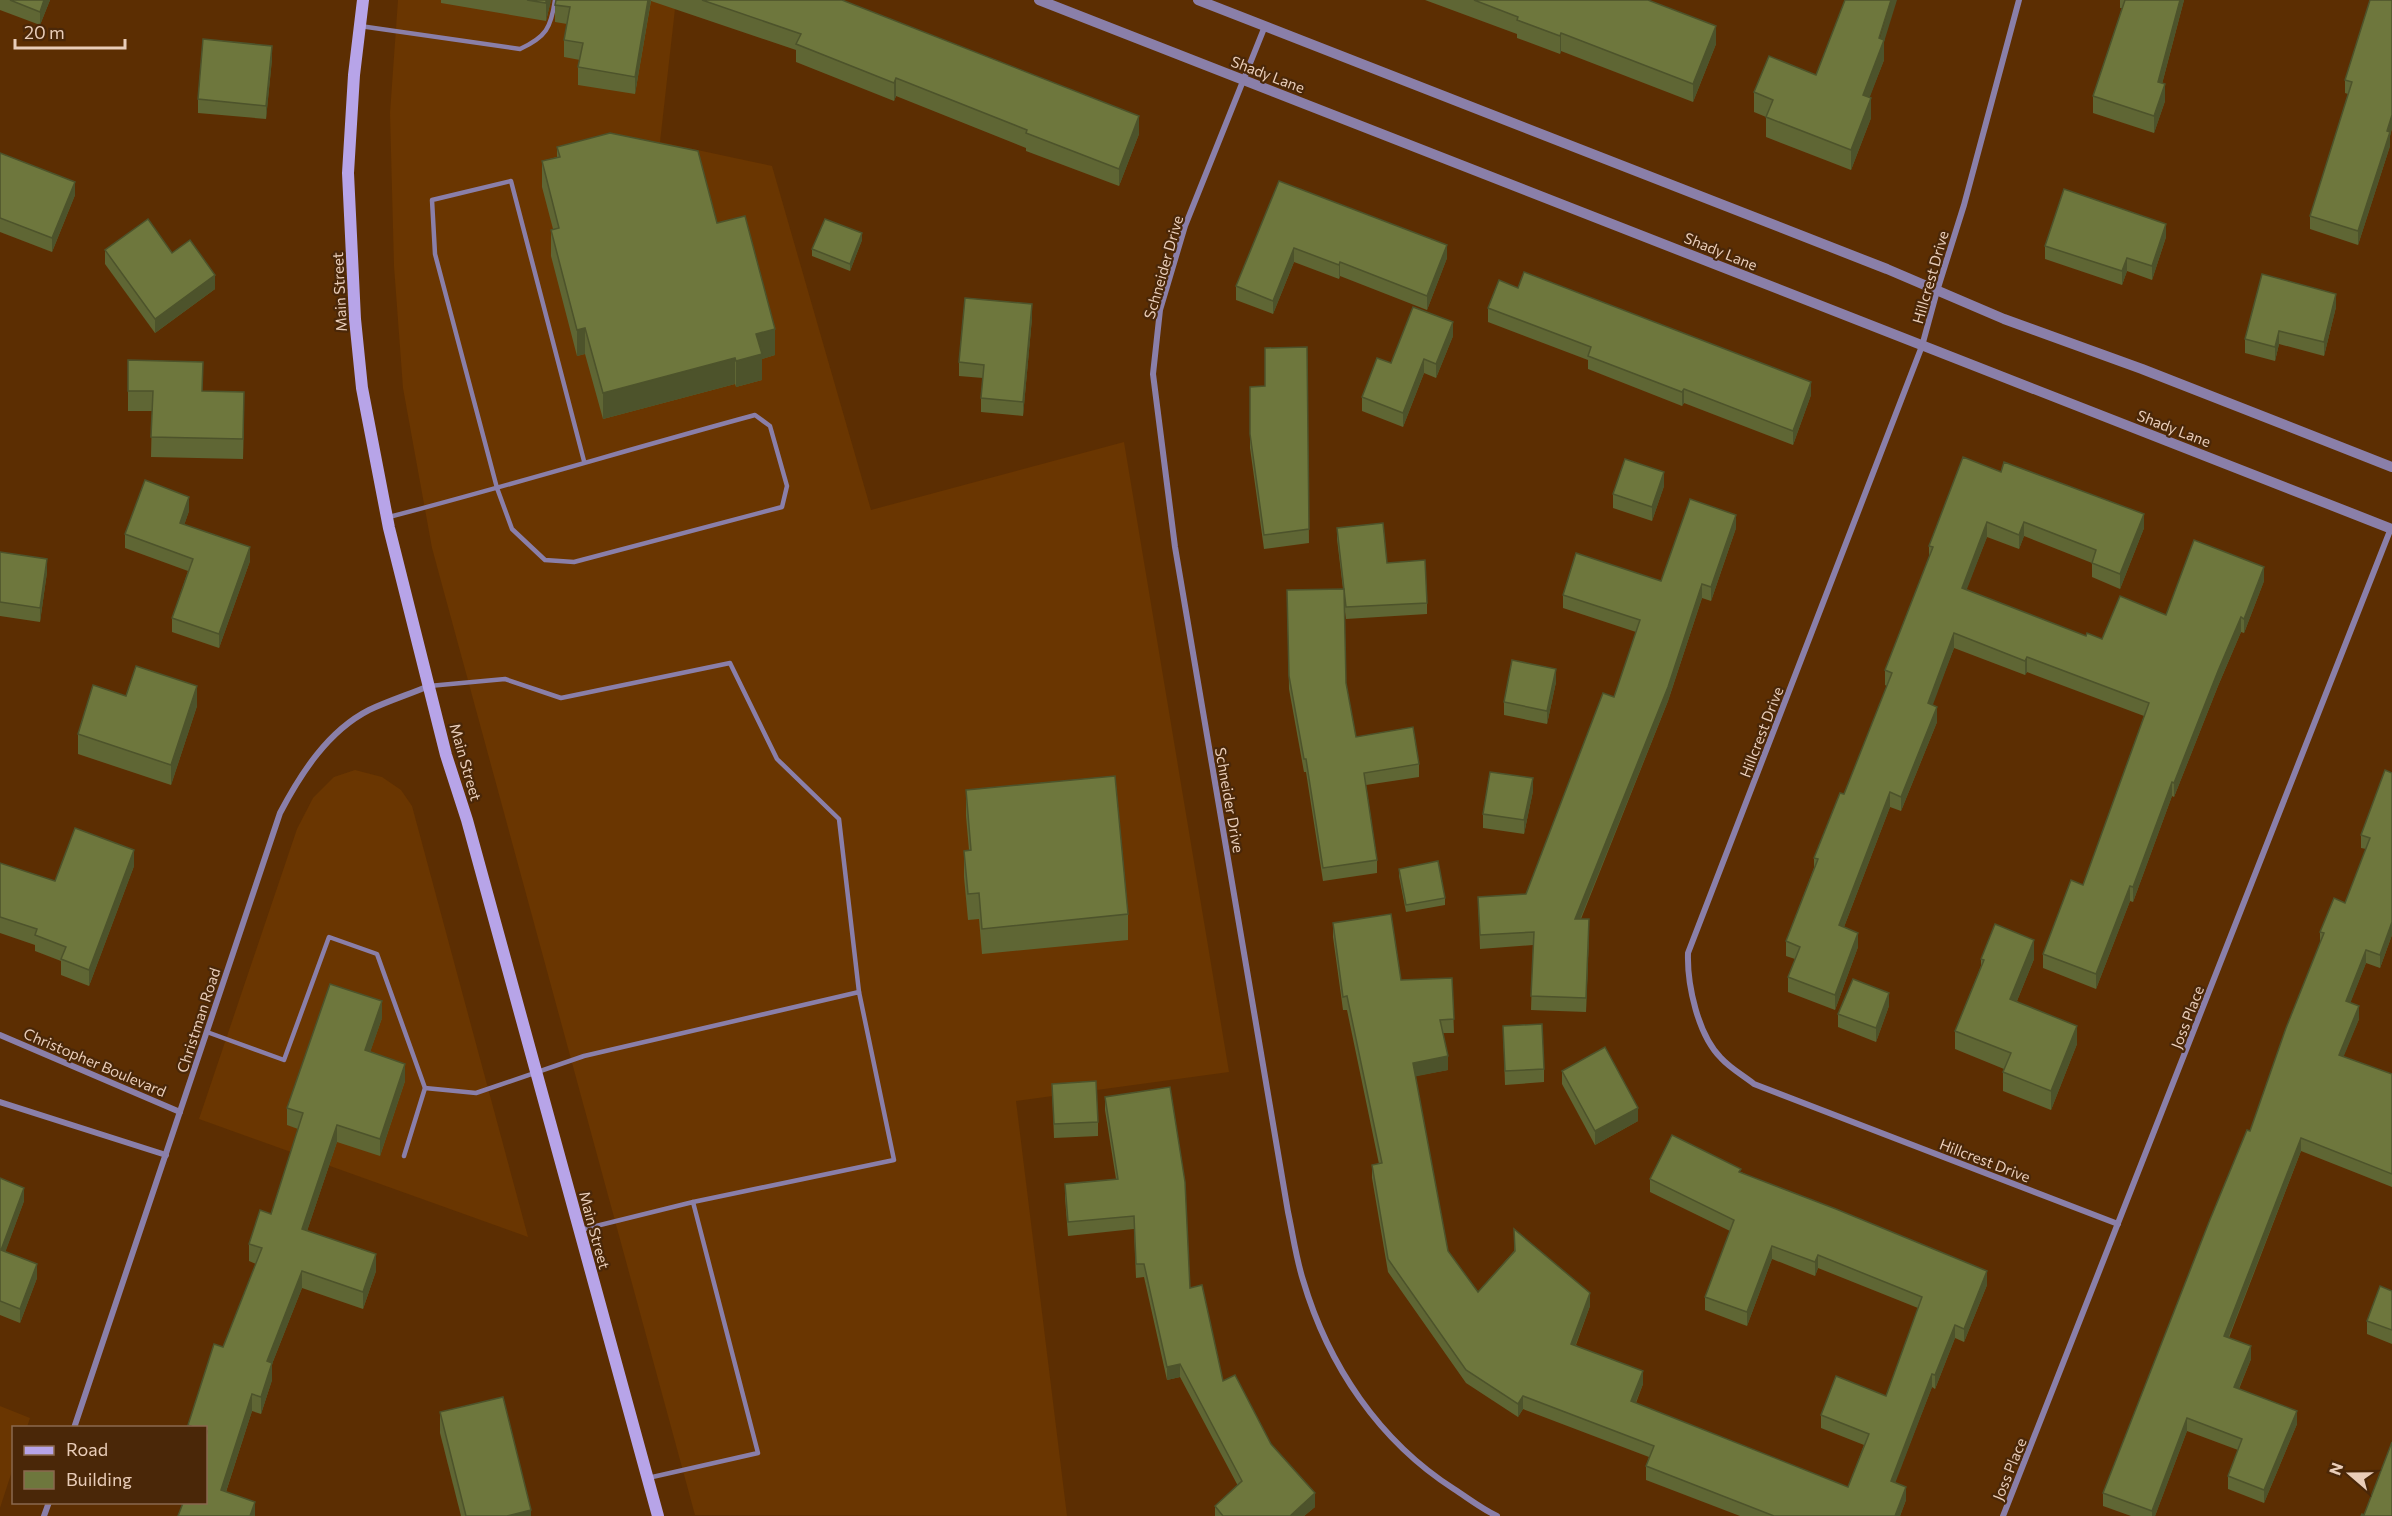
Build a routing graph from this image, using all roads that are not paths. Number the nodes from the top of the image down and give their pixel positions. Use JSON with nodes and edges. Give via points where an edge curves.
{"nodes":[{"id":1,"x":363,"y":0,"type":"edge"},
{"id":2,"x":555,"y":0,"type":"edge"},
{"id":3,"x":1039,"y":0,"type":"edge"},
{"id":4,"x":1198,"y":0,"type":"edge"},
{"id":5,"x":2019,"y":0,"type":"edge"},
{"id":6,"x":360,"y":26,"type":"junction"},
{"id":7,"x":1265,"y":26,"type":"junction"},
{"id":8,"x":1243,"y":80,"type":"junction"},
{"id":9,"x":1937,"y":291,"type":"junction"},
{"id":10,"x":1922,"y":346,"type":"junction"},
{"id":11,"x":585,"y":461,"type":"junction"},
{"id":12,"x":2392,"y":467,"type":"edge"},
{"id":13,"x":497,"y":488,"type":"junction"},
{"id":14,"x":387,"y":517,"type":"junction"},
{"id":15,"x":2392,"y":527,"type":"edge"},
{"id":16,"x":429,"y":687,"type":"junction"},
{"id":17,"x":859,"y":992,"type":"junction"},
{"id":18,"x":207,"y":1032,"type":"junction"},
{"id":19,"x":0,"y":1035,"type":"edge"},
{"id":20,"x":536,"y":1072,"type":"junction"},
{"id":21,"x":425,"y":1088,"type":"junction"},
{"id":22,"x":0,"y":1102,"type":"edge"},
{"id":23,"x":180,"y":1112,"type":"junction"},
{"id":24,"x":166,"y":1155,"type":"junction"},
{"id":25,"x":404,"y":1156,"type":"dead end"},
{"id":26,"x":693,"y":1202,"type":"junction"},
{"id":27,"x":2118,"y":1224,"type":"junction"},
{"id":28,"x":580,"y":1230,"type":"junction"},
{"id":29,"x":75,"y":1426,"type":"edge"},
{"id":30,"x":648,"y":1478,"type":"junction"},
{"id":31,"x":658,"y":1516,"type":"edge"},
{"id":32,"x":1497,"y":1516,"type":"edge"},
{"id":33,"x":2003,"y":1516,"type":"edge"}],
"edges":[{"from":1,"to":6,"type":"main road","name":"Main Street"},
{"from":2,"to":6,"type":"lane","via":[[547,32],[520,49]]},
{"from":3,"to":8,"type":"street","name":"Shady Lane"},
{"from":4,"to":7,"type":"street"},
{"from":5,"to":9,"type":"street","name":"Hillcrest Drive"},
{"from":6,"to":14,"type":"main road","name":"Main Street","via":[[348,173],[355,319],[362,388]]},
{"from":7,"to":8,"type":"street","name":"Schneider Drive"},
{"from":7,"to":9,"type":"street"},
{"from":8,"to":10,"type":"street","name":"Shady Lane"},
{"from":8,"to":32,"type":"street","name":"Schneider Drive","via":[[1185,226],[1160,310],[1153,374],[1175,547],[1288,1212],[1302,1278],[1318,1324],[1344,1376],[1376,1421],[1428,1472]]},
{"from":9,"to":10,"type":"street","name":"Hillcrest Drive"},
{"from":9,"to":12,"type":"street"},
{"from":10,"to":15,"type":"street","name":"Shady Lane"},
{"from":10,"to":27,"type":"street","name":"Hillcrest Drive","via":[[1688,954],[1694,1003],[1720,1058],[1754,1084]]},
{"from":11,"to":13,"type":"lane"},
{"from":11,"to":13,"type":"lane","via":[[756,415],[770,426],[787,486],[782,507],[574,562],[545,560],[512,529]]},
{"from":11,"to":13,"type":"lane","via":[[511,182],[432,200],[435,254]]},
{"from":13,"to":14,"type":"lane"},
{"from":14,"to":16,"type":"main road","name":"Main Street"},
{"from":15,"to":27,"type":"street","name":"Joss Place"},
{"from":16,"to":17,"type":"lane","via":[[505,680],[561,698],[730,663],[777,759],[839,819]]},
{"from":16,"to":18,"type":"street","name":"Christman Road","via":[[350,722],[330,738],[293,788],[267,846]]},
{"from":16,"to":20,"type":"main road","name":"Main Street"},
{"from":17,"to":20,"type":"lane","via":[[584,1056]]},
{"from":17,"to":26,"type":"lane","via":[[894,1160]]},
{"from":18,"to":21,"type":"lane","via":[[284,1060],[329,937],[377,954]]},
{"from":18,"to":23,"type":"street","name":"Christman Road"},
{"from":19,"to":23,"type":"street","name":"Christopher Boulevard"},
{"from":20,"to":21,"type":"lane","via":[[476,1093]]},
{"from":20,"to":28,"type":"main road","name":"Main Street"},
{"from":21,"to":25,"type":"lane"},
{"from":22,"to":24,"type":"street"},
{"from":23,"to":24,"type":"street","name":"Christman Road"},
{"from":24,"to":29,"type":"street","name":"Christman Road"},
{"from":26,"to":28,"type":"lane"},
{"from":26,"to":30,"type":"lane","via":[[758,1453]]},
{"from":27,"to":33,"type":"street","name":"Joss Place"},
{"from":28,"to":30,"type":"main road","name":"Main Street"},
{"from":30,"to":31,"type":"main road","name":"Main Street"}]}
